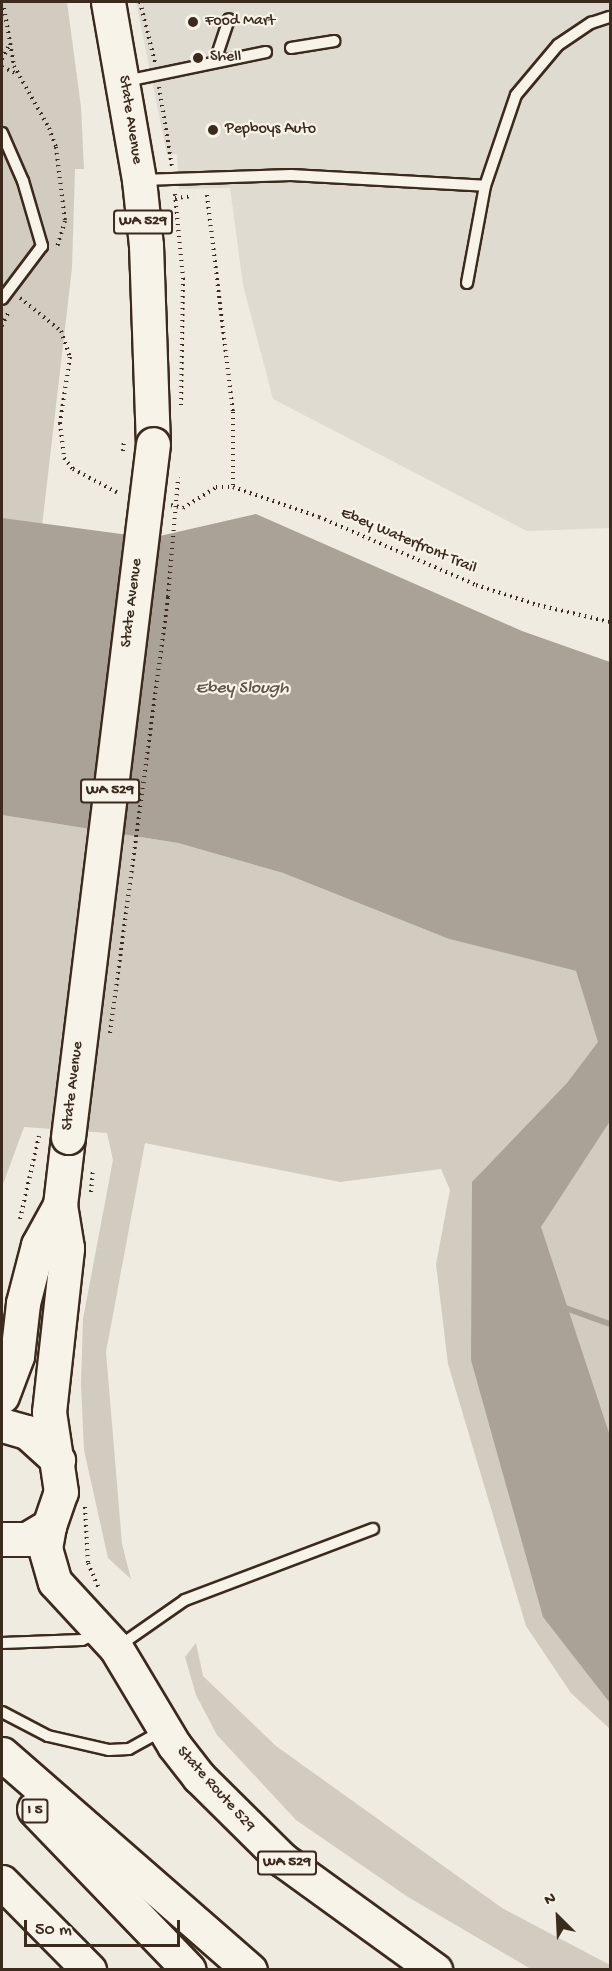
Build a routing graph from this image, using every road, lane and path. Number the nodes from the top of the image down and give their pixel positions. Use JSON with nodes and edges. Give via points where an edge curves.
{"nodes":[{"id":1,"x":3,"y":2,"type":"edge"},
{"id":2,"x":108,"y":2,"type":"edge"},
{"id":3,"x":610,"y":17,"type":"edge"},
{"id":4,"x":229,"y":19,"type":"dead end"},
{"id":5,"x":334,"y":40,"type":"dead end"},
{"id":6,"x":291,"y":48,"type":"dead end"},
{"id":7,"x":266,"y":52,"type":"dead end"},
{"id":8,"x":2,"y":59,"type":"edge"},
{"id":9,"x":215,"y":61,"type":"junction"},
{"id":10,"x":2,"y":67,"type":"edge"},
{"id":11,"x":19,"y":76,"type":"dead end"},
{"id":12,"x":123,"y":82,"type":"junction"},
{"id":13,"x":2,"y":134,"type":"edge"},
{"id":14,"x":139,"y":180,"type":"junction"},
{"id":15,"x":485,"y":186,"type":"junction"},
{"id":16,"x":175,"y":198,"type":"dead end"},
{"id":17,"x":467,"y":283,"type":"dead end"},
{"id":18,"x":18,"y":297,"type":"dead end"},
{"id":19,"x":2,"y":299,"type":"edge"},
{"id":20,"x":178,"y":469,"type":"dead end"},
{"id":21,"x":233,"y":487,"type":"junction"},
{"id":22,"x":125,"y":495,"type":"dead end"},
{"id":23,"x":160,"y":503,"type":"dead end"},
{"id":24,"x":610,"y":622,"type":"edge"},
{"id":25,"x":108,"y":1046,"type":"dead end"},
{"id":26,"x":94,"y":1164,"type":"dead end"},
{"id":27,"x":75,"y":1202,"type":"junction"},
{"id":28,"x":2,"y":1396,"type":"edge"},
{"id":29,"x":2,"y":1425,"type":"edge"},
{"id":30,"x":58,"y":1460,"type":"junction"},
{"id":31,"x":84,"y":1503,"type":"dead end"},
{"id":32,"x":49,"y":1526,"type":"junction"},
{"id":33,"x":373,"y":1529,"type":"dead end"},
{"id":34,"x":2,"y":1539,"type":"edge"},
{"id":35,"x":103,"y":1596,"type":"dead end"},
{"id":36,"x":109,"y":1640,"type":"junction"},
{"id":37,"x":2,"y":1643,"type":"edge"},
{"id":38,"x":2,"y":1712,"type":"edge"},
{"id":39,"x":165,"y":1729,"type":"junction"},
{"id":40,"x":2,"y":1754,"type":"edge"},
{"id":41,"x":2,"y":1776,"type":"edge"},
{"id":42,"x":78,"y":1838,"type":"junction"},
{"id":43,"x":2,"y":1882,"type":"edge"},
{"id":44,"x":89,"y":1970,"type":"edge"},
{"id":45,"x":189,"y":1970,"type":"edge"},
{"id":46,"x":250,"y":1970,"type":"edge"},
{"id":47,"x":435,"y":1970,"type":"edge"}],
"edges":[{"from":1,"to":8,"type":"path","via":[[12,38]]},
{"from":2,"to":12,"type":"main road","name":"State Avenue","number":"WA 529"},
{"from":3,"to":15,"type":"lane","via":[[591,23],[558,45],[516,95]]},
{"from":4,"to":9,"type":"lane"},
{"from":5,"to":6,"type":"lane"},
{"from":7,"to":9,"type":"lane"},
{"from":9,"to":12,"type":"lane"},
{"from":10,"to":11,"type":"path"},
{"from":12,"to":14,"type":"main road","name":"State Avenue","number":"WA 529"},
{"from":13,"to":19,"type":"lane","via":[[23,181],[42,246]]},
{"from":14,"to":15,"type":"lane","via":[[291,175]]},
{"from":14,"to":27,"type":"main road","name":"State Avenue","number":"WA 529","bridge":true,"via":[[146,245],[153,444],[68,1137]]},
{"from":15,"to":17,"type":"lane"},
{"from":16,"to":21,"type":"path","via":[[210,194],[232,412]]},
{"from":18,"to":22,"type":"path","via":[[61,331],[70,357],[60,423],[64,458],[73,469]]},
{"from":20,"to":25,"type":"path","bridge":true,"via":[[168,597]]},
{"from":21,"to":23,"type":"path","via":[[216,487],[183,508]]},
{"from":21,"to":24,"type":"path","name":"Ebey Waterfront Trail","via":[[319,517],[476,585]]},
{"from":26,"to":27,"type":"path"},
{"from":27,"to":28,"type":"main road","name":"State Avenue","via":[[38,1245],[22,1303],[17,1356]]},
{"from":27,"to":30,"type":"main road","name":"State Avenue","via":[[49,1412]]},
{"from":29,"to":30,"type":"main road","via":[[27,1432]]},
{"from":30,"to":32,"type":"main road","name":"State Avenue","via":[[61,1492]]},
{"from":31,"to":35,"type":"path","via":[[88,1563]]},
{"from":32,"to":34,"type":"main road","via":[[27,1539]]},
{"from":32,"to":36,"type":"main road","name":"State Route 529","via":[[45,1548],[55,1582]]},
{"from":33,"to":36,"type":"lane","via":[[185,1600]]},
{"from":36,"to":37,"type":"lane"},
{"from":36,"to":39,"type":"main road","name":"State Route 529","number":"WA 529"},
{"from":38,"to":39,"type":"lane","via":[[48,1736],[108,1750],[129,1749]]},
{"from":39,"to":47,"type":"main road","name":"State Route 529","number":"WA 529","via":[[199,1777],[264,1843]]},
{"from":40,"to":42,"type":"main road"},
{"from":41,"to":42,"type":"main road","number":"I 5"},
{"from":42,"to":45,"type":"main road","number":"I 5"},
{"from":42,"to":46,"type":"main road"},
{"from":43,"to":44,"type":"main road"}]}
